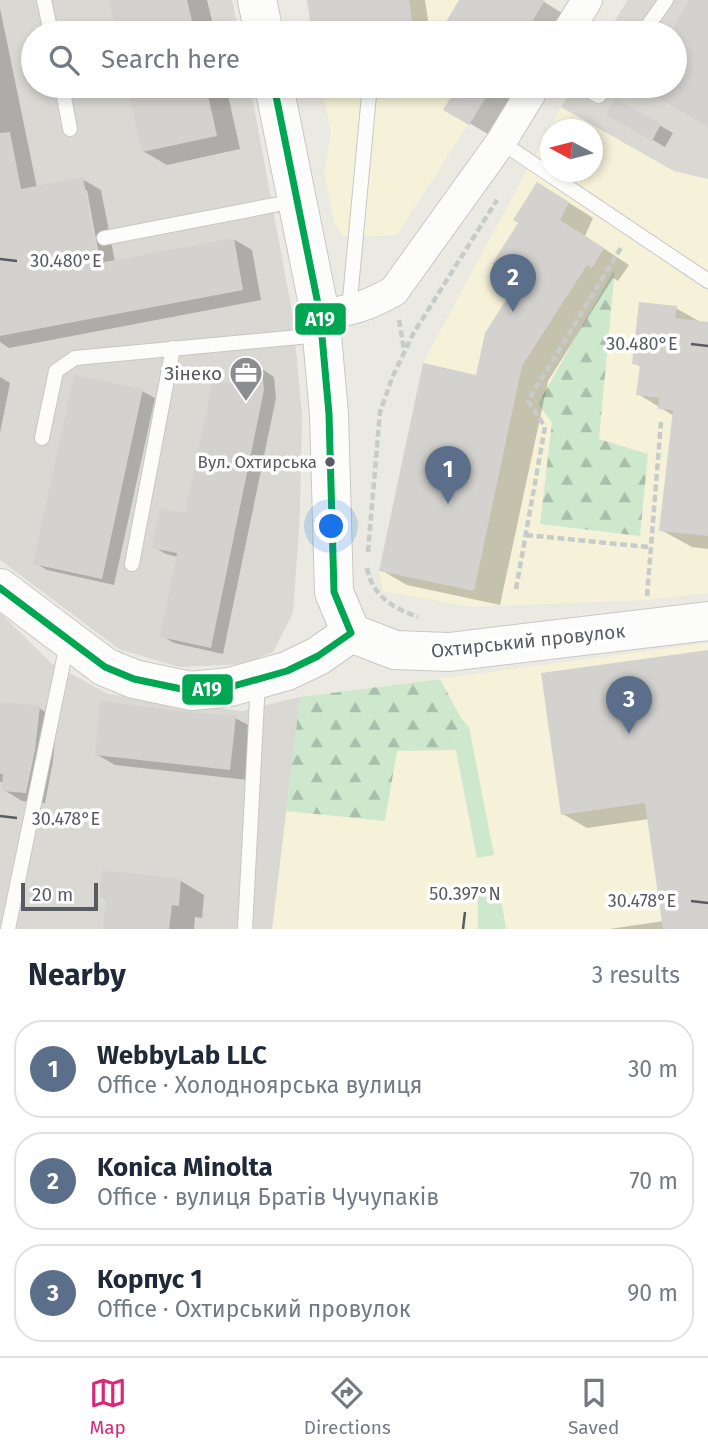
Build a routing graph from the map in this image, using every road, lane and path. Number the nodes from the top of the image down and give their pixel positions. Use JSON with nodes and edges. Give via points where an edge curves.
{"nodes":[{"id":1,"x":44,"y":0,"type":"edge"},
{"id":2,"x":257,"y":0,"type":"edge"},
{"id":3,"x":587,"y":0,"type":"edge"},
{"id":4,"x":666,"y":0,"type":"edge"},
{"id":5,"x":48,"y":21,"type":"edge"},
{"id":6,"x":261,"y":21,"type":"edge"},
{"id":7,"x":574,"y":21,"type":"edge"},
{"id":8,"x":651,"y":21,"type":"edge"},
{"id":9,"x":64,"y":98,"type":"edge"},
{"id":10,"x":277,"y":98,"type":"edge"},
{"id":11,"x":368,"y":98,"type":"edge"},
{"id":12,"x":531,"y":98,"type":"edge"},
{"id":13,"x":70,"y":129,"type":"dead end"},
{"id":14,"x":512,"y":149,"type":"junction"},
{"id":15,"x":298,"y":201,"type":"junction"},
{"id":16,"x":632,"y":230,"type":"junction"},
{"id":17,"x":104,"y":237,"type":"dead end"},
{"id":18,"x":708,"y":281,"type":"edge"},
{"id":19,"x":330,"y":320,"type":"junction"},
{"id":20,"x":173,"y":348,"type":"junction"},
{"id":21,"x":661,"y":422,"type":"dead end"},
{"id":22,"x":42,"y":438,"type":"dead end"},
{"id":23,"x":526,"y":535,"type":"junction"},
{"id":24,"x":648,"y":547,"type":"dead end"},
{"id":25,"x":132,"y":564,"type":"dead end"},
{"id":26,"x":0,"y":589,"type":"edge"},
{"id":27,"x":516,"y":589,"type":"dead end"},
{"id":28,"x":647,"y":600,"type":"dead end"},
{"id":29,"x":429,"y":621,"type":"dead end"},
{"id":30,"x":708,"y":621,"type":"edge"},
{"id":31,"x":351,"y":633,"type":"junction"},
{"id":32,"x":68,"y":639,"type":"junction"},
{"id":33,"x":258,"y":679,"type":"junction"},
{"id":34,"x":8,"y":929,"type":"edge"},
{"id":35,"x":245,"y":929,"type":"edge"}],
"edges":[{"from":1,"to":5,"type":"lane"},
{"from":2,"to":6,"type":"main road"},
{"from":3,"to":7,"type":"street"},
{"from":4,"to":8,"type":"lane"},
{"from":9,"to":13,"type":"lane"},
{"from":10,"to":15,"type":"main road"},
{"from":11,"to":19,"type":"lane"},
{"from":12,"to":14,"type":"street"},
{"from":14,"to":16,"type":"lane"},
{"from":14,"to":19,"type":"street","via":[[394,291]]},
{"from":14,"to":29,"type":"path","via":[[404,350],[380,412],[367,569],[382,599]]},
{"from":15,"to":17,"type":"lane"},
{"from":15,"to":19,"type":"main road"},
{"from":16,"to":18,"type":"lane"},
{"from":16,"to":23,"type":"path","via":[[528,401],[544,426]]},
{"from":19,"to":20,"type":"lane"},
{"from":19,"to":31,"type":"main road","via":[[334,592]]},
{"from":20,"to":22,"type":"lane","via":[[75,358],[56,371]]},
{"from":20,"to":25,"type":"lane"},
{"from":21,"to":28,"type":"path"},
{"from":23,"to":24,"type":"path"},
{"from":23,"to":27,"type":"path"},
{"from":26,"to":32,"type":"main road"},
{"from":30,"to":31,"type":"main road","name":"Охтирський провулок","via":[[449,652],[395,650]]},
{"from":31,"to":33,"type":"main road","via":[[318,656]]},
{"from":32,"to":33,"type":"main road","via":[[105,667],[145,682],[191,691]]},
{"from":32,"to":34,"type":"lane"},
{"from":33,"to":35,"type":"lane"}]}
